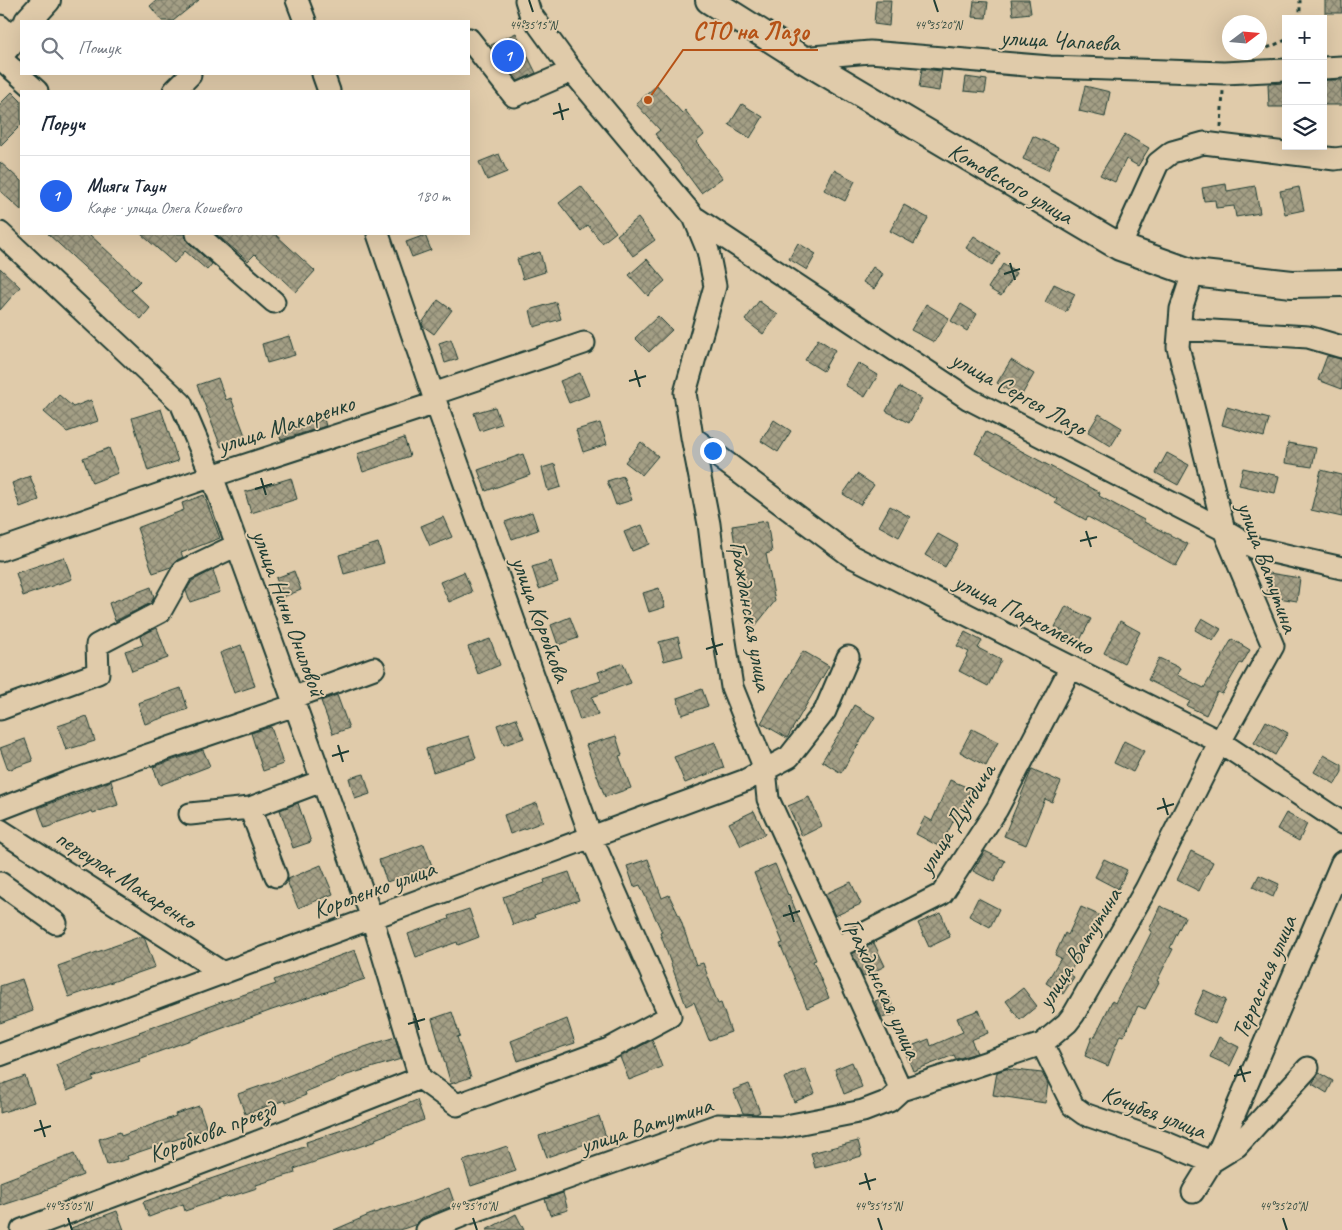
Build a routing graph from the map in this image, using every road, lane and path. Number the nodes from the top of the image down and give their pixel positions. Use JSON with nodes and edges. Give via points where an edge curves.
{"nodes":[{"id":1,"x":47,"y":0,"type":"edge"},
{"id":2,"x":297,"y":0,"type":"edge"},
{"id":3,"x":526,"y":0,"type":"edge"},
{"id":4,"x":709,"y":0,"type":"edge"},
{"id":5,"x":1300,"y":0,"type":"edge"},
{"id":6,"x":1299,"y":15,"type":"edge"},
{"id":7,"x":28,"y":20,"type":"edge"},
{"id":8,"x":304,"y":20,"type":"edge"},
{"id":9,"x":20,"y":28,"type":"edge"},
{"id":10,"x":10,"y":38,"type":"edge"},
{"id":11,"x":470,"y":40,"type":"edge"},
{"id":12,"x":1282,"y":42,"type":"edge"},
{"id":13,"x":1267,"y":48,"type":"edge"},
{"id":14,"x":20,"y":58,"type":"edge"},
{"id":15,"x":801,"y":58,"type":"junction"},
{"id":16,"x":1342,"y":67,"type":"edge"},
{"id":17,"x":1327,"y":68,"type":"edge"},
{"id":18,"x":1282,"y":70,"type":"edge"},
{"id":19,"x":572,"y":71,"type":"junction"},
{"id":20,"x":29,"y":75,"type":"edge"},
{"id":21,"x":323,"y":75,"type":"edge"},
{"id":22,"x":190,"y":76,"type":"dead end"},
{"id":23,"x":36,"y":90,"type":"edge"},
{"id":24,"x":175,"y":90,"type":"edge"},
{"id":25,"x":329,"y":90,"type":"edge"},
{"id":26,"x":1342,"y":158,"type":"edge"},
{"id":27,"x":694,"y":217,"type":"junction"},
{"id":28,"x":0,"y":234,"type":"edge"},
{"id":29,"x":198,"y":235,"type":"edge"},
{"id":30,"x":378,"y":235,"type":"edge"},
{"id":31,"x":1120,"y":246,"type":"junction"},
{"id":32,"x":1193,"y":273,"type":"junction"},
{"id":33,"x":1342,"y":283,"type":"edge"},
{"id":34,"x":274,"y":302,"type":"dead end"},
{"id":35,"x":1180,"y":329,"type":"junction"},
{"id":36,"x":584,"y":344,"type":"dead end"},
{"id":37,"x":1342,"y":347,"type":"edge"},
{"id":38,"x":435,"y":400,"type":"junction"},
{"id":39,"x":692,"y":437,"type":"junction"},
{"id":40,"x":212,"y":476,"type":"junction"},
{"id":41,"x":1224,"y":530,"type":"junction"},
{"id":42,"x":237,"y":545,"type":"junction"},
{"id":43,"x":0,"y":550,"type":"edge"},
{"id":44,"x":1342,"y":568,"type":"edge"},
{"id":45,"x":848,"y":656,"type":"dead end"},
{"id":46,"x":1071,"y":667,"type":"junction"},
{"id":47,"x":374,"y":668,"type":"dead end"},
{"id":48,"x":294,"y":702,"type":"junction"},
{"id":49,"x":0,"y":709,"type":"edge"},
{"id":50,"x":1220,"y":742,"type":"junction"},
{"id":51,"x":765,"y":769,"type":"junction"},
{"id":52,"x":322,"y":781,"type":"junction"},
{"id":53,"x":250,"y":808,"type":"junction"},
{"id":54,"x":0,"y":809,"type":"edge"},
{"id":55,"x":190,"y":814,"type":"dead end"},
{"id":56,"x":1342,"y":823,"type":"edge"},
{"id":57,"x":0,"y":830,"type":"edge"},
{"id":58,"x":591,"y":837,"type":"junction"},
{"id":59,"x":1342,"y":862,"type":"edge"},
{"id":60,"x":276,"y":876,"type":"dead end"},
{"id":61,"x":0,"y":883,"type":"edge"},
{"id":62,"x":372,"y":918,"type":"junction"},
{"id":63,"x":56,"y":923,"type":"dead end"},
{"id":64,"x":836,"y":948,"type":"junction"},
{"id":65,"x":223,"y":973,"type":"junction"},
{"id":66,"x":1042,"y":1044,"type":"junction"},
{"id":67,"x":0,"y":1055,"type":"edge"},
{"id":68,"x":1308,"y":1068,"type":"dead end"},
{"id":69,"x":420,"y":1078,"type":"junction"},
{"id":70,"x":900,"y":1090,"type":"junction"},
{"id":71,"x":1211,"y":1162,"type":"junction"},
{"id":72,"x":1193,"y":1192,"type":"dead end"},
{"id":73,"x":22,"y":1230,"type":"edge"},
{"id":74,"x":427,"y":1230,"type":"edge"}],
"edges":[{"from":1,"to":7,"type":"main road"},
{"from":2,"to":8,"type":"street"},
{"from":3,"to":19,"type":"street","via":[[530,13]]},
{"from":4,"to":15,"type":"main road","name":"Котовского улица"},
{"from":5,"to":6,"type":"path"},
{"from":9,"to":10,"type":"main road"},
{"from":10,"to":14,"type":"street"},
{"from":11,"to":19,"type":"street","via":[[514,96]]},
{"from":12,"to":13,"type":"path"},
{"from":15,"to":18,"type":"street","name":"улица Чапаева","via":[[870,52],[1050,67],[1224,73]]},
{"from":15,"to":31,"type":"main road","name":"Котовского улица"},
{"from":16,"to":17,"type":"street"},
{"from":19,"to":27,"type":"street"},
{"from":20,"to":23,"type":"street"},
{"from":21,"to":25,"type":"street"},
{"from":22,"to":24,"type":"street"},
{"from":26,"to":31,"type":"street","via":[[1204,143],[1172,152],[1158,163]]},
{"from":27,"to":39,"type":"street","name":"Гражданская улица","via":[[708,252],[715,286],[685,393]]},
{"from":27,"to":41,"type":"street","name":"улица Сергея Лазо","via":[[969,399]]},
{"from":28,"to":40,"type":"street","name":"улица Нины Ониловой","via":[[182,403]]},
{"from":29,"to":34,"type":"street"},
{"from":30,"to":38,"type":"street","name":"улица Коробкова"},
{"from":31,"to":32,"type":"main road","name":"Котовского улица"},
{"from":32,"to":33,"type":"main road","name":"Котовского улица","via":[[1292,284]]},
{"from":32,"to":35,"type":"street","name":"улица Ватутина","via":[[1181,309]]},
{"from":35,"to":37,"type":"street","via":[[1308,337]]},
{"from":35,"to":41,"type":"street","name":"улица Ватутина","via":[[1178,347]]},
{"from":36,"to":38,"type":"street","name":"улица Макаренко","via":[[442,391]]},
{"from":38,"to":40,"type":"street","name":"улица Макаренко"},
{"from":38,"to":58,"type":"street","name":"улица Коробкова"},
{"from":39,"to":46,"type":"street","name":"улица Пархоменко","via":[[851,556]]},
{"from":39,"to":51,"type":"street","name":"Гражданская улица","via":[[709,524],[732,687]]},
{"from":40,"to":42,"type":"street","name":"улица Нины Ониловой"},
{"from":40,"to":43,"type":"street","name":"улица Макаренко"},
{"from":41,"to":44,"type":"street","name":"улица Сергея Лазо","via":[[1255,548]]},
{"from":41,"to":50,"type":"street","name":"улица Ватутина","via":[[1273,646]]},
{"from":42,"to":48,"type":"street","name":"улица Нины Ониловой"},
{"from":42,"to":49,"type":"street","via":[[183,571],[160,612],[97,645],[98,673]]},
{"from":45,"to":51,"type":"street","name":"Короленко улица","via":[[825,711],[789,757]]},
{"from":46,"to":50,"type":"street","name":"улица Пархоменко"},
{"from":46,"to":64,"type":"street","name":"улица Дундича","via":[[997,809],[942,894]]},
{"from":47,"to":48,"type":"street"},
{"from":48,"to":52,"type":"street","name":"улица Нины Ониловой"},
{"from":48,"to":54,"type":"street"},
{"from":50,"to":56,"type":"street","name":"улица Пархоменко"},
{"from":50,"to":66,"type":"street","name":"улица Ватутина","via":[[1146,889],[1074,1014]]},
{"from":51,"to":58,"type":"street","name":"Короленко улица","via":[[746,780]]},
{"from":51,"to":64,"type":"street","name":"Гражданская улица","via":[[768,799]]},
{"from":52,"to":53,"type":"street"},
{"from":52,"to":62,"type":"street","name":"улица Нины Ониловой"},
{"from":53,"to":55,"type":"street"},
{"from":53,"to":60,"type":"street"},
{"from":57,"to":65,"type":"street","name":"переулок Макаренко"},
{"from":58,"to":62,"type":"street","name":"Короленко улица"},
{"from":58,"to":69,"type":"street","name":"улица Коробкова","via":[[670,1016],[609,1049],[457,1105]]},
{"from":59,"to":71,"type":"street","name":"Террасная улица","via":[[1219,1150]]},
{"from":61,"to":63,"type":"street"},
{"from":62,"to":65,"type":"street","name":"Короленко улица"},
{"from":62,"to":69,"type":"street","name":"улица Нины Ониловой"},
{"from":64,"to":70,"type":"street","name":"Гражданская улица"},
{"from":65,"to":67,"type":"street","name":"Короленко улица"},
{"from":66,"to":70,"type":"street","name":"улица Ватутина"},
{"from":66,"to":71,"type":"street","name":"Кочубея улица","via":[[1073,1106],[1084,1114]]},
{"from":68,"to":71,"type":"street","name":"Кочубея улица","via":[[1237,1146]]},
{"from":69,"to":73,"type":"street","name":"Коробкова проезд"},
{"from":70,"to":74,"type":"street","name":"улица Ватутина","via":[[888,1101],[863,1111],[781,1127],[718,1125]]},
{"from":71,"to":72,"type":"street","name":"Террасная улица"}]}
